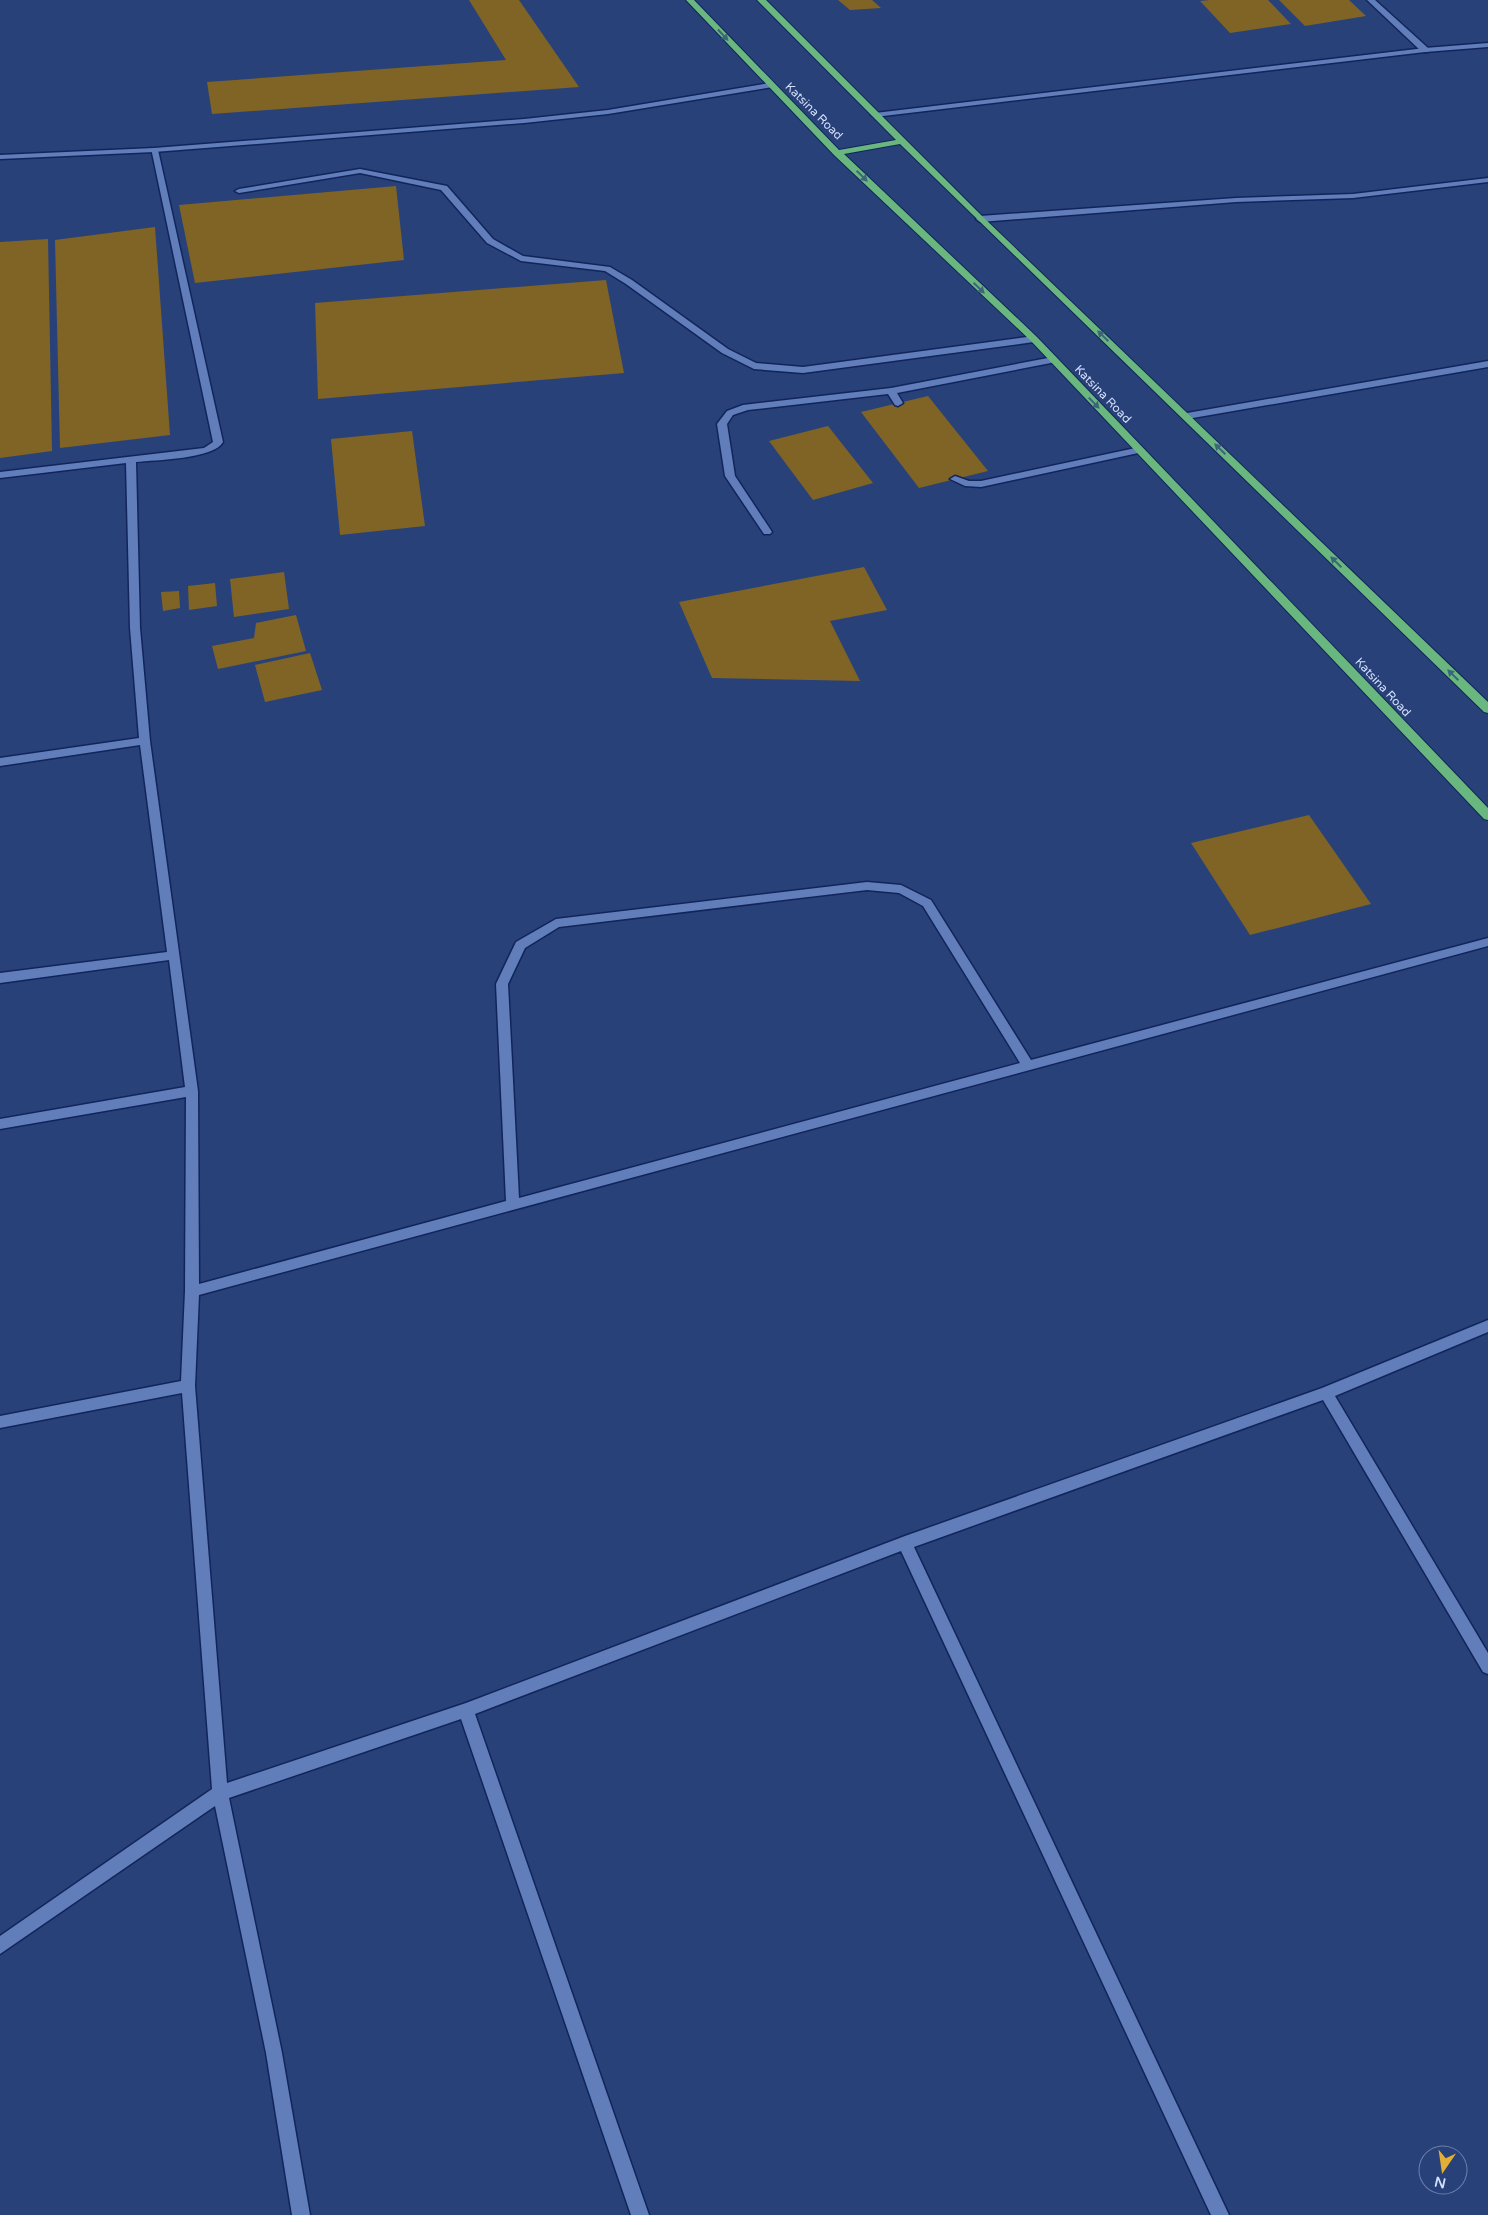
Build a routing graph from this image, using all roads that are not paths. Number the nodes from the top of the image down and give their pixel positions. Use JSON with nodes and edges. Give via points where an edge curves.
{"nodes":[{"id":1,"x":690,"y":0,"type":"edge"},
{"id":2,"x":761,"y":0,"type":"edge"},
{"id":3,"x":1371,"y":0,"type":"edge"},
{"id":4,"x":1488,"y":45,"type":"edge"},
{"id":5,"x":1425,"y":50,"type":"junction"},
{"id":6,"x":770,"y":85,"type":"junction"},
{"id":7,"x":874,"y":115,"type":"junction"},
{"id":8,"x":902,"y":141,"type":"junction"},
{"id":9,"x":154,"y":150,"type":"junction"},
{"id":10,"x":837,"y":153,"type":"junction"},
{"id":11,"x":0,"y":158,"type":"edge"},
{"id":12,"x":1488,"y":180,"type":"edge"},
{"id":13,"x":239,"y":191,"type":"dead end"},
{"id":14,"x":980,"y":218,"type":"junction"},
{"id":15,"x":1034,"y":340,"type":"junction"},
{"id":16,"x":1053,"y":360,"type":"junction"},
{"id":17,"x":1488,"y":364,"type":"edge"},
{"id":18,"x":891,"y":392,"type":"junction"},
{"id":19,"x":898,"y":403,"type":"dead end"},
{"id":20,"x":1187,"y":416,"type":"junction"},
{"id":21,"x":1140,"y":450,"type":"junction"},
{"id":22,"x":131,"y":460,"type":"junction"},
{"id":23,"x":0,"y":475,"type":"edge"},
{"id":24,"x":955,"y":479,"type":"dead end"},
{"id":25,"x":767,"y":532,"type":"dead end"},
{"id":26,"x":1488,"y":709,"type":"edge"},
{"id":27,"x":146,"y":741,"type":"junction"},
{"id":28,"x":0,"y":762,"type":"edge"},
{"id":29,"x":1488,"y":816,"type":"edge"},
{"id":30,"x":1488,"y":942,"type":"edge"},
{"id":31,"x":175,"y":955,"type":"junction"},
{"id":32,"x":0,"y":978,"type":"edge"},
{"id":33,"x":1027,"y":1066,"type":"junction"},
{"id":34,"x":192,"y":1091,"type":"junction"},
{"id":35,"x":0,"y":1124,"type":"edge"},
{"id":36,"x":513,"y":1204,"type":"junction"},
{"id":37,"x":192,"y":1290,"type":"junction"},
{"id":38,"x":1488,"y":1326,"type":"edge"},
{"id":39,"x":188,"y":1386,"type":"junction"},
{"id":40,"x":1326,"y":1393,"type":"junction"},
{"id":41,"x":0,"y":1422,"type":"edge"},
{"id":42,"x":905,"y":1543,"type":"junction"},
{"id":43,"x":1488,"y":1667,"type":"edge"},
{"id":44,"x":466,"y":1710,"type":"junction"},
{"id":45,"x":220,"y":1793,"type":"junction"},
{"id":46,"x":0,"y":1946,"type":"edge"},
{"id":47,"x":301,"y":2215,"type":"edge"},
{"id":48,"x":640,"y":2215,"type":"edge"},
{"id":49,"x":1220,"y":2215,"type":"edge"}],
"edges":[{"from":1,"to":6,"type":"highway","name":"Katsina Road","one_way":true},
{"from":2,"to":7,"type":"highway"},
{"from":3,"to":5,"type":"street"},
{"from":4,"to":5,"type":"street"},
{"from":5,"to":7,"type":"street"},
{"from":6,"to":9,"type":"street","via":[[608,112],[524,121]]},
{"from":6,"to":10,"type":"highway","name":"Katsina Road","via":[[813,125]]},
{"from":7,"to":8,"type":"highway"},
{"from":8,"to":10,"type":"highway"},
{"from":8,"to":14,"type":"highway"},
{"from":9,"to":11,"type":"street"},
{"from":9,"to":22,"type":"street","via":[[218,442],[206,451]]},
{"from":10,"to":15,"type":"highway","name":"Katsina Road","one_way":true},
{"from":12,"to":14,"type":"street","via":[[1353,196],[1236,200]]},
{"from":13,"to":15,"type":"street","via":[[360,171],[444,188],[490,241],[521,258],[607,269],[725,350],[754,366],[803,370]]},
{"from":20,"to":14,"type":"highway","one_way":true},
{"from":15,"to":16,"type":"highway","name":"Katsina Road"},
{"from":16,"to":18,"type":"street"},
{"from":16,"to":21,"type":"highway","name":"Katsina Road","one_way":true},
{"from":17,"to":20,"type":"street"},
{"from":18,"to":19,"type":"street"},
{"from":18,"to":25,"type":"street","via":[[746,408],[730,413],[722,424],[730,476]]},
{"from":26,"to":20,"type":"highway","one_way":true},
{"from":21,"to":24,"type":"street","via":[[981,484]]},
{"from":21,"to":29,"type":"highway","name":"Katsina Road"},
{"from":22,"to":23,"type":"street"},
{"from":22,"to":27,"type":"street","via":[[135,628]]},
{"from":27,"to":28,"type":"street"},
{"from":27,"to":31,"type":"street"},
{"from":30,"to":33,"type":"street"},
{"from":31,"to":32,"type":"street"},
{"from":31,"to":34,"type":"street"},
{"from":33,"to":36,"type":"street"},
{"from":33,"to":36,"type":"street","via":[[927,903],[901,889],[867,886],[556,923],[520,945],[502,984]]},
{"from":34,"to":35,"type":"street"},
{"from":34,"to":37,"type":"street"},
{"from":36,"to":37,"type":"street"},
{"from":37,"to":39,"type":"street"},
{"from":38,"to":40,"type":"street"},
{"from":39,"to":41,"type":"street"},
{"from":39,"to":45,"type":"street"},
{"from":40,"to":42,"type":"street"},
{"from":40,"to":43,"type":"street"},
{"from":42,"to":44,"type":"street"},
{"from":42,"to":49,"type":"street"},
{"from":44,"to":45,"type":"street"},
{"from":44,"to":48,"type":"street"},
{"from":45,"to":46,"type":"street"},
{"from":45,"to":47,"type":"street","via":[[274,2053]]}]}
